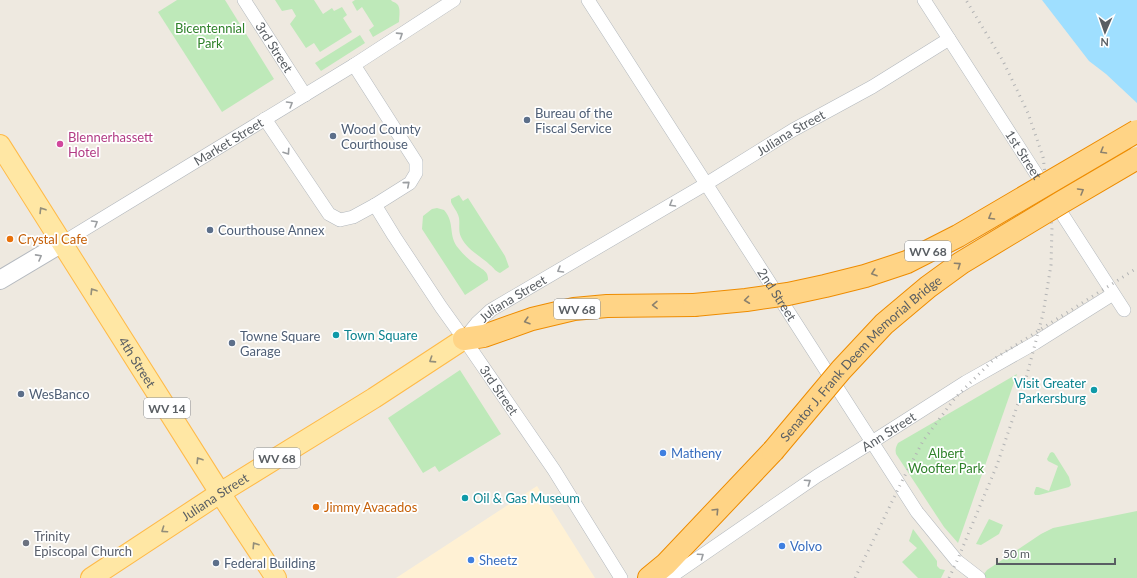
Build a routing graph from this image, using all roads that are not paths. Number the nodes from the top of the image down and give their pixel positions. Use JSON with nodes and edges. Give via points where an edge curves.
{"nodes":[{"id":1,"x":244,"y":0,"type":"edge"},
{"id":2,"x":454,"y":0,"type":"edge"},
{"id":3,"x":588,"y":0,"type":"edge"},
{"id":4,"x":924,"y":0,"type":"edge"},
{"id":5,"x":949,"y":39,"type":"junction"},
{"id":6,"x":354,"y":65,"type":"junction"},
{"id":7,"x":304,"y":95,"type":"junction"},
{"id":8,"x":265,"y":119,"type":"junction"},
{"id":9,"x":1137,"y":132,"type":"edge"},
{"id":10,"x":0,"y":145,"type":"edge"},
{"id":11,"x":1137,"y":158,"type":"edge"},
{"id":12,"x":706,"y":184,"type":"junction"},
{"id":13,"x":375,"y":205,"type":"junction"},
{"id":14,"x":62,"y":243,"type":"junction"},
{"id":15,"x":0,"y":280,"type":"edge"},
{"id":16,"x":1113,"y":294,"type":"junction"},
{"id":17,"x":1124,"y":310,"type":"dead end"},
{"id":18,"x":464,"y":339,"type":"junction"},
{"id":19,"x":872,"y":442,"type":"junction"},
{"id":20,"x":220,"y":493,"type":"junction"},
{"id":21,"x":92,"y":578,"type":"edge"},
{"id":22,"x":276,"y":578,"type":"edge"},
{"id":23,"x":620,"y":578,"type":"edge"},
{"id":24,"x":649,"y":578,"type":"edge"},
{"id":25,"x":669,"y":578,"type":"edge"},
{"id":26,"x":979,"y":578,"type":"edge"}],
"edges":[{"from":1,"to":7,"type":"street","name":"3rd Street"},
{"from":6,"to":2,"type":"street","name":"Market Street","one_way":true},
{"from":3,"to":12,"type":"street","name":"2nd Street"},
{"from":4,"to":5,"type":"street","name":"1st Street"},
{"from":5,"to":12,"type":"street","name":"Juliana Street"},
{"from":5,"to":16,"type":"street","name":"1st Street"},
{"from":6,"to":7,"type":"street","name":"Market Street"},
{"from":13,"to":6,"type":"street","one_way":true,"via":[[410,183],[416,173],[416,162]]},
{"from":8,"to":7,"type":"street","name":"Market Street","one_way":true},
{"from":8,"to":13,"type":"street","one_way":true,"via":[[329,214],[340,220],[353,217]]},
{"from":14,"to":8,"type":"street","name":"Market Street","one_way":true},
{"from":9,"to":18,"type":"highway","number":"WV 68","one_way":true,"bridge":true,"via":[[958,236],[907,262],[865,276],[811,289],[746,300],[694,305],[574,309],[484,336]]},
{"from":14,"to":10,"type":"main road","name":"4th Street","number":"WV 14","one_way":true},
{"from":24,"to":11,"type":"highway","name":"Senator J. Frank Deem Memorial Bridge","number":"WV 68","one_way":true,"bridge":true,"via":[[666,564],[773,451],[846,364],[884,324],[961,263]]},
{"from":12,"to":18,"type":"street","name":"Juliana Street","one_way":true,"via":[[491,310]]},
{"from":12,"to":19,"type":"street","name":"2nd Street"},
{"from":13,"to":18,"type":"street","name":"3rd Street"},
{"from":15,"to":14,"type":"street","name":"Market Street","one_way":true},
{"from":20,"to":14,"type":"main road","name":"4th Street","number":"WV 14","one_way":true},
{"from":16,"to":17,"type":"street","name":"1st Street"},
{"from":16,"to":19,"type":"street","name":"Ann Street"},
{"from":18,"to":20,"type":"main road","name":"Juliana Street","number":"WV 68","one_way":true},
{"from":18,"to":23,"type":"street","name":"3rd Street","via":[[554,470]]},
{"from":25,"to":19,"type":"street","name":"Ann Street","one_way":true,"via":[[817,476]]},
{"from":19,"to":26,"type":"street","name":"2nd Street","via":[[917,512],[957,562]]},
{"from":20,"to":21,"type":"main road","name":"Juliana Street","number":"WV 68","one_way":true},
{"from":22,"to":20,"type":"main road","name":"4th Street","number":"WV 14","one_way":true}]}
